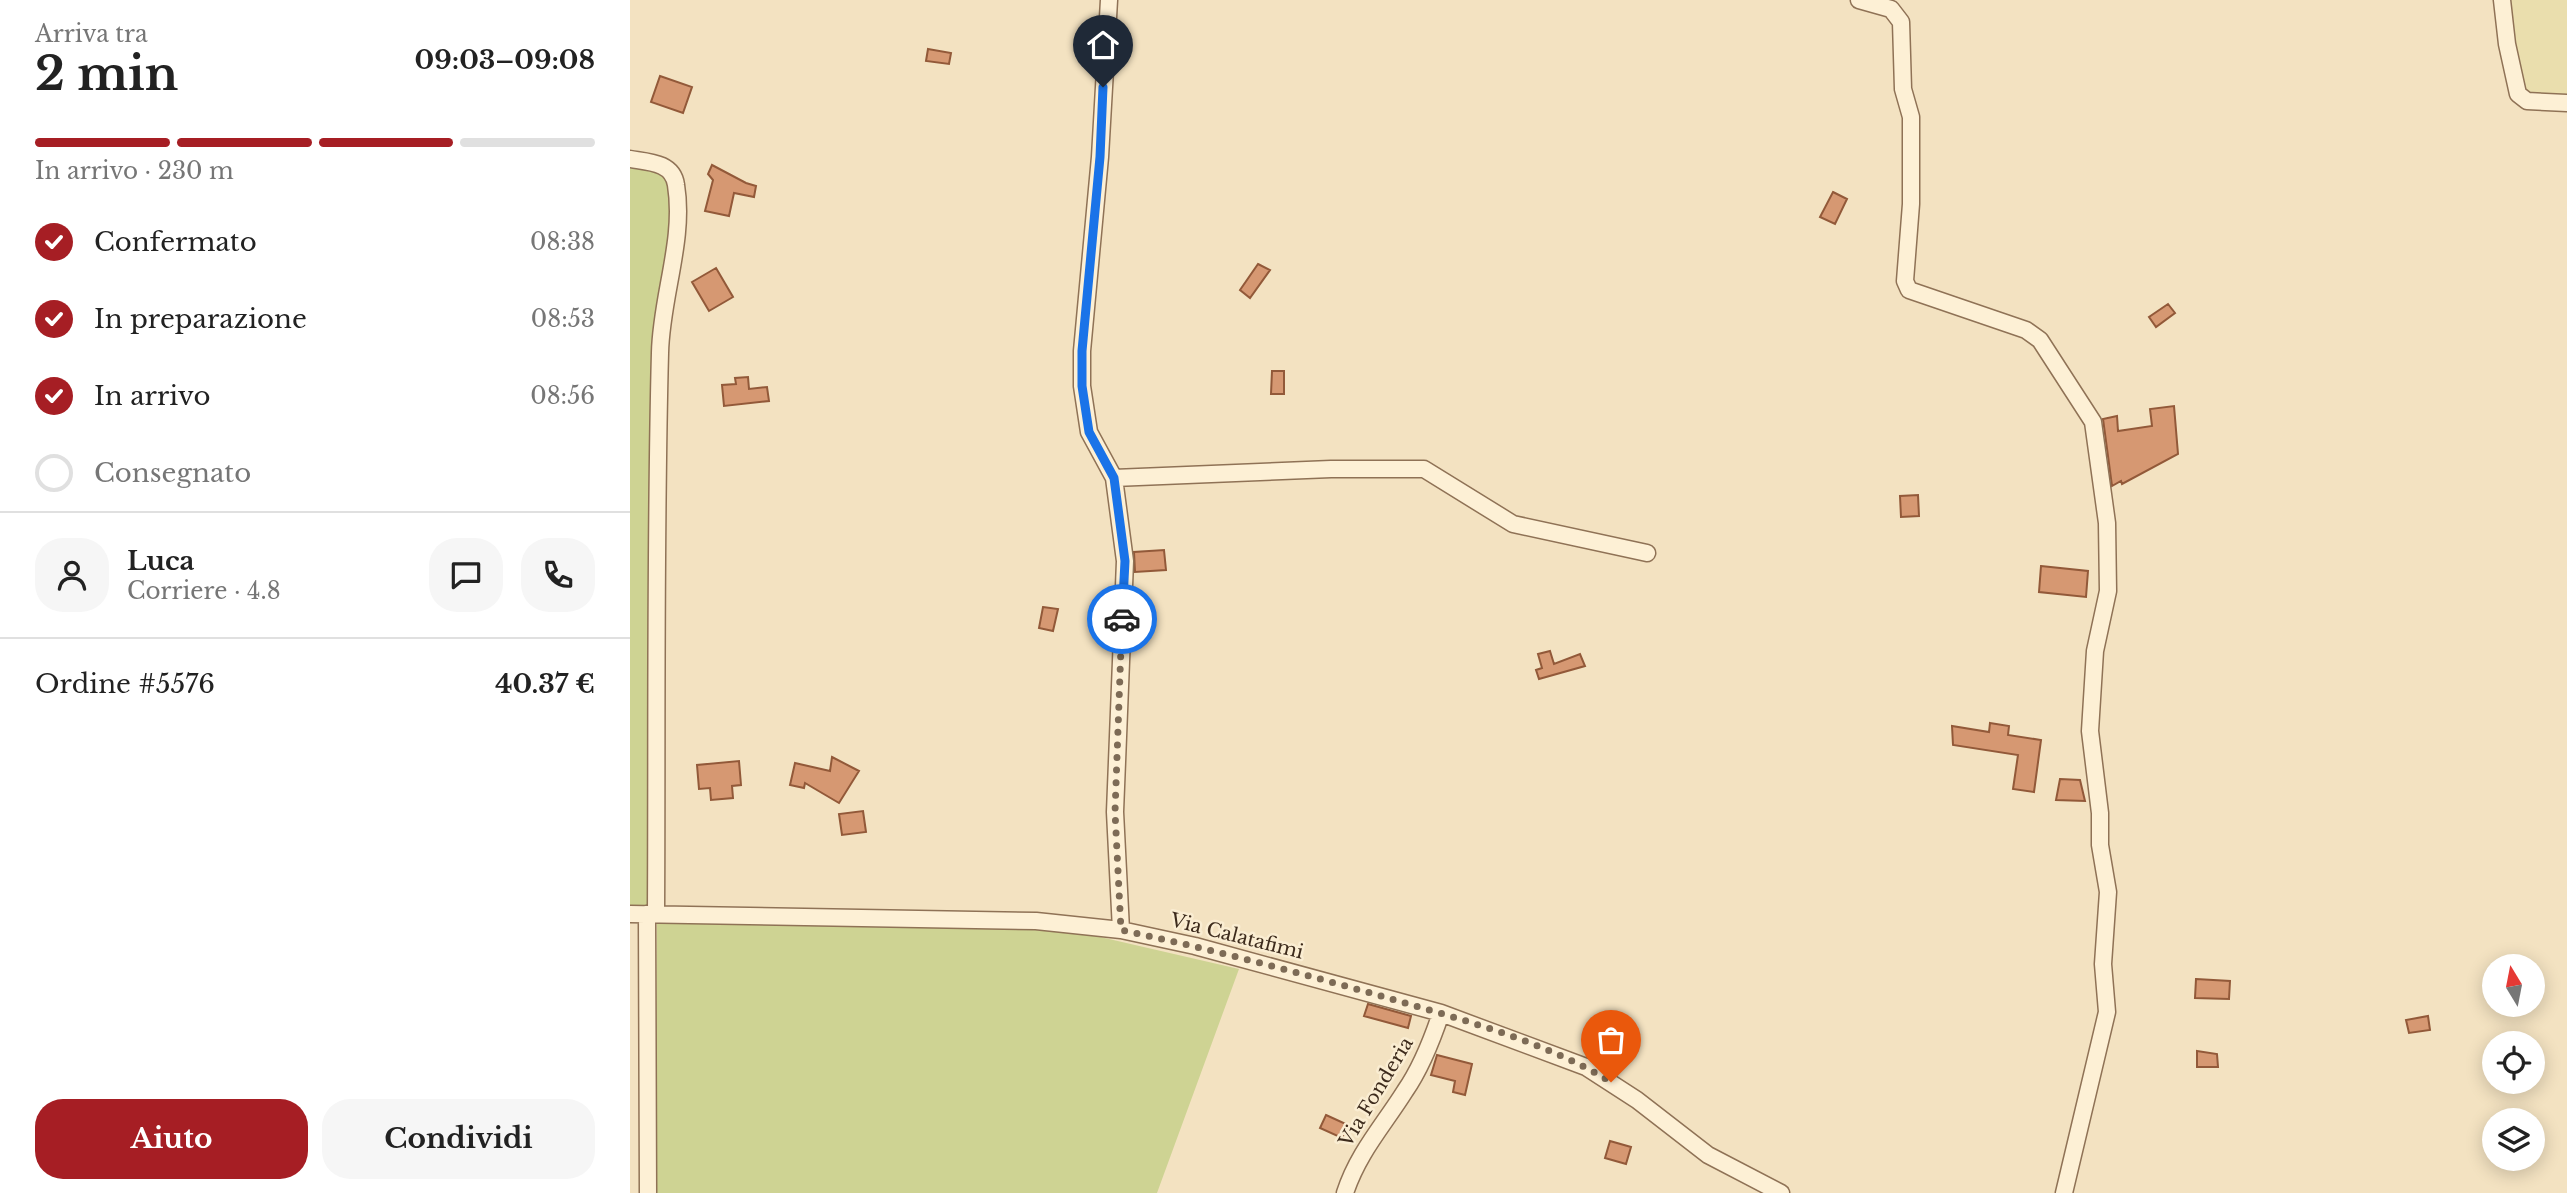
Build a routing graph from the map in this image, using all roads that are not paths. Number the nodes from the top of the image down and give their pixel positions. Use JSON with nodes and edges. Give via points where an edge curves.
{"nodes":[{"id":1,"x":1109,"y":0,"type":"edge"},
{"id":2,"x":1858,"y":0,"type":"edge"},
{"id":3,"x":2502,"y":0,"type":"edge"},
{"id":4,"x":2567,"y":103,"type":"edge"},
{"id":5,"x":630,"y":159,"type":"edge"},
{"id":6,"x":1114,"y":478,"type":"junction"},
{"id":7,"x":1647,"y":553,"type":"dead end"},
{"id":8,"x":630,"y":914,"type":"edge"},
{"id":9,"x":652,"y":914,"type":"junction"},
{"id":10,"x":1121,"y":930,"type":"junction"},
{"id":11,"x":1441,"y":1013,"type":"junction"},
{"id":12,"x":648,"y":1193,"type":"edge"},
{"id":13,"x":1345,"y":1193,"type":"edge"},
{"id":14,"x":1781,"y":1193,"type":"edge"},
{"id":15,"x":2064,"y":1193,"type":"edge"}],
"edges":[{"from":1,"to":6,"type":"street","via":[[1082,374],[1089,432]]},
{"from":2,"to":15,"type":"street","via":[[1891,9],[1900,22],[1903,89],[1911,117],[1905,281],[1909,290],[2026,330],[2040,340],[2093,422],[2107,523],[2108,591],[2095,651],[2090,731],[2108,892],[2103,964],[2106,1012]]},
{"from":3,"to":4,"type":"street","via":[[2518,94],[2527,101]]},
{"from":5,"to":9,"type":"street","via":[[663,165],[671,172],[678,215],[660,349]]},
{"from":6,"to":7,"type":"street","via":[[1424,469],[1513,524]]},
{"from":6,"to":10,"type":"street","via":[[1125,561],[1115,812]]},
{"from":8,"to":9,"type":"street","name":"Via Calatafimi"},
{"from":9,"to":10,"type":"street","name":"Via Calatafimi","via":[[975,918]]},
{"from":9,"to":12,"type":"street"},
{"from":10,"to":11,"type":"street","name":"Via Calatafimi"},
{"from":11,"to":13,"type":"street","name":"Via Fonderia","via":[[1406,1091],[1362,1151]]},
{"from":11,"to":14,"type":"street","name":"Via Calatafimi","via":[[1586,1067],[1707,1155]]}]}
